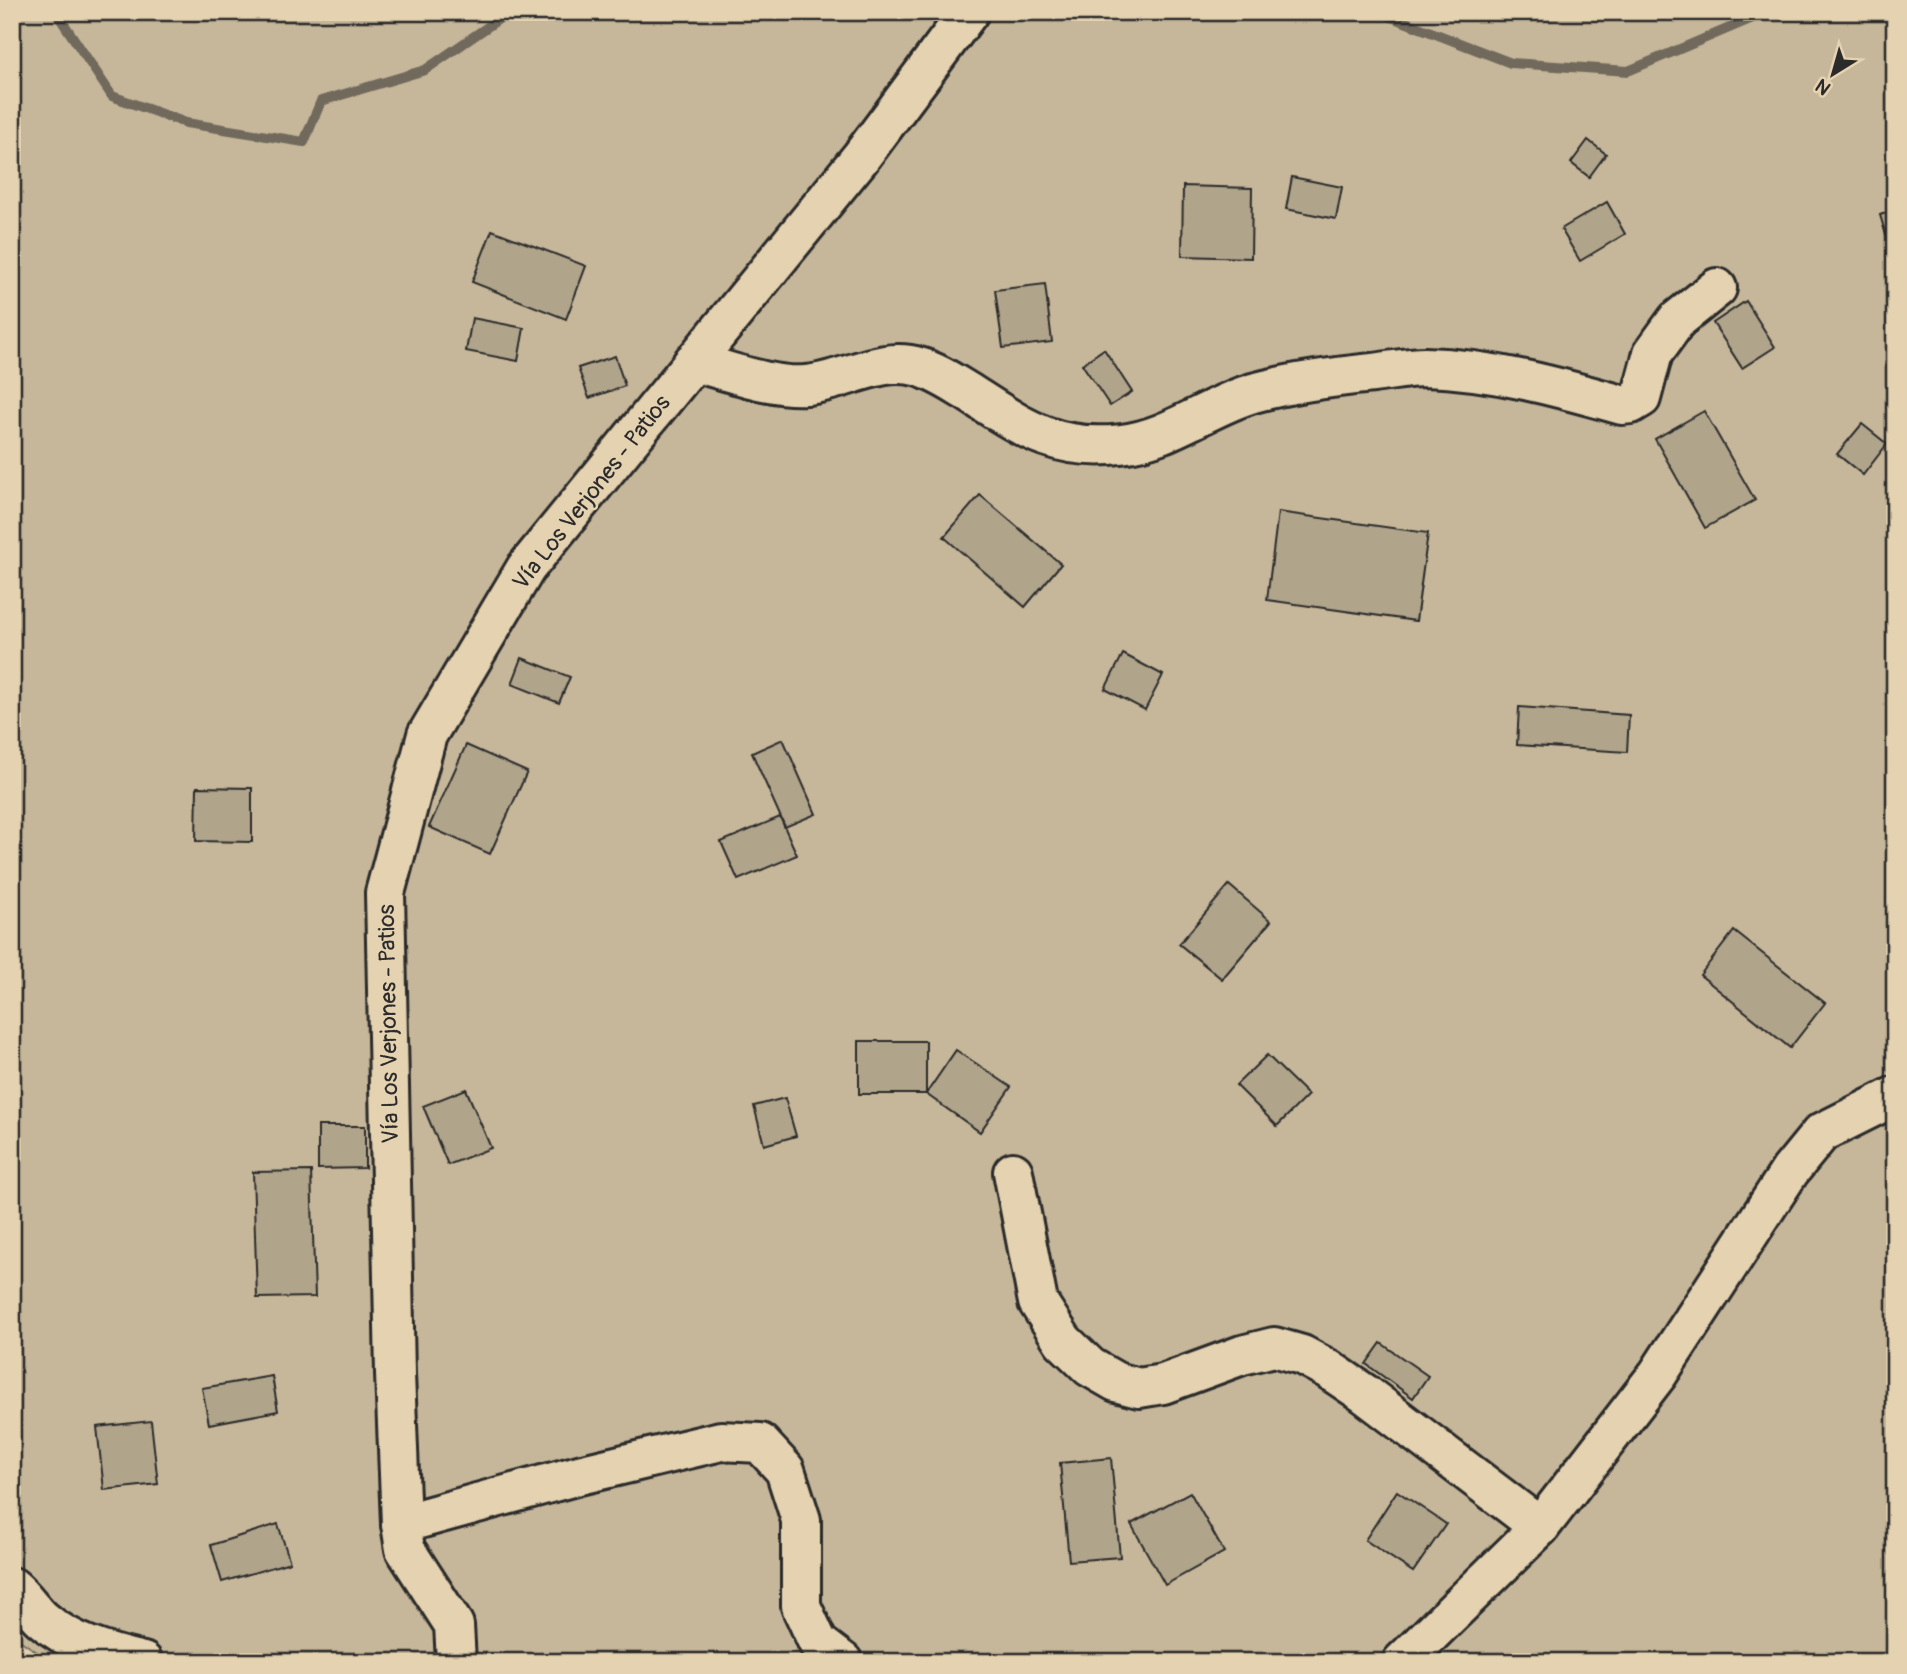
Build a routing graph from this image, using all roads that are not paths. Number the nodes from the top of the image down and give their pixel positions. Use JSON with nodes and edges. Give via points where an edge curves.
{"nodes":[{"id":1,"x":969,"y":12,"type":"edge"},
{"id":2,"x":1717,"y":288,"type":"dead end"},
{"id":3,"x":693,"y":362,"type":"junction"},
{"id":4,"x":1895,"y":1096,"type":"edge"},
{"id":5,"x":1013,"y":1172,"type":"dead end"},
{"id":6,"x":401,"y":1524,"type":"junction"},
{"id":7,"x":1540,"y":1527,"type":"junction"},
{"id":8,"x":12,"y":1587,"type":"edge"},
{"id":9,"x":143,"y":1662,"type":"edge"},
{"id":10,"x":456,"y":1662,"type":"edge"},
{"id":11,"x":843,"y":1662,"type":"edge"},
{"id":12,"x":1402,"y":1662,"type":"edge"}],
"edges":[{"from":1,"to":3,"type":"street","name":"Vía Los Verjones - Patios","via":[[861,157]]},
{"from":2,"to":3,"type":"street","via":[[1677,320],[1653,353],[1641,398],[1631,404],[1486,373],[1424,367],[1314,379],[1256,392],[1226,401],[1162,435],[1124,444],[1082,446],[1049,439],[920,366],[897,363],[807,386],[775,383]]},
{"from":3,"to":6,"type":"street","name":"Vía Los Verjones - Patios","via":[[526,568],[427,735],[385,893]]},
{"from":4,"to":7,"type":"street","via":[[1821,1133],[1797,1162],[1658,1374]]},
{"from":5,"to":7,"type":"street","via":[[1038,1302],[1063,1341],[1090,1367],[1116,1382],[1139,1388],[1274,1347],[1302,1355],[1365,1394]]},
{"from":6,"to":10,"type":"street","name":"Vía Los Verjones - Patios","via":[[405,1549],[454,1625]]},
{"from":6,"to":11,"type":"street","via":[[721,1441],[760,1443],[785,1470],[801,1520],[801,1606],[818,1643]]},
{"from":7,"to":12,"type":"street"},
{"from":8,"to":9,"type":"street","via":[[42,1619],[65,1634],[110,1655]]}]}
